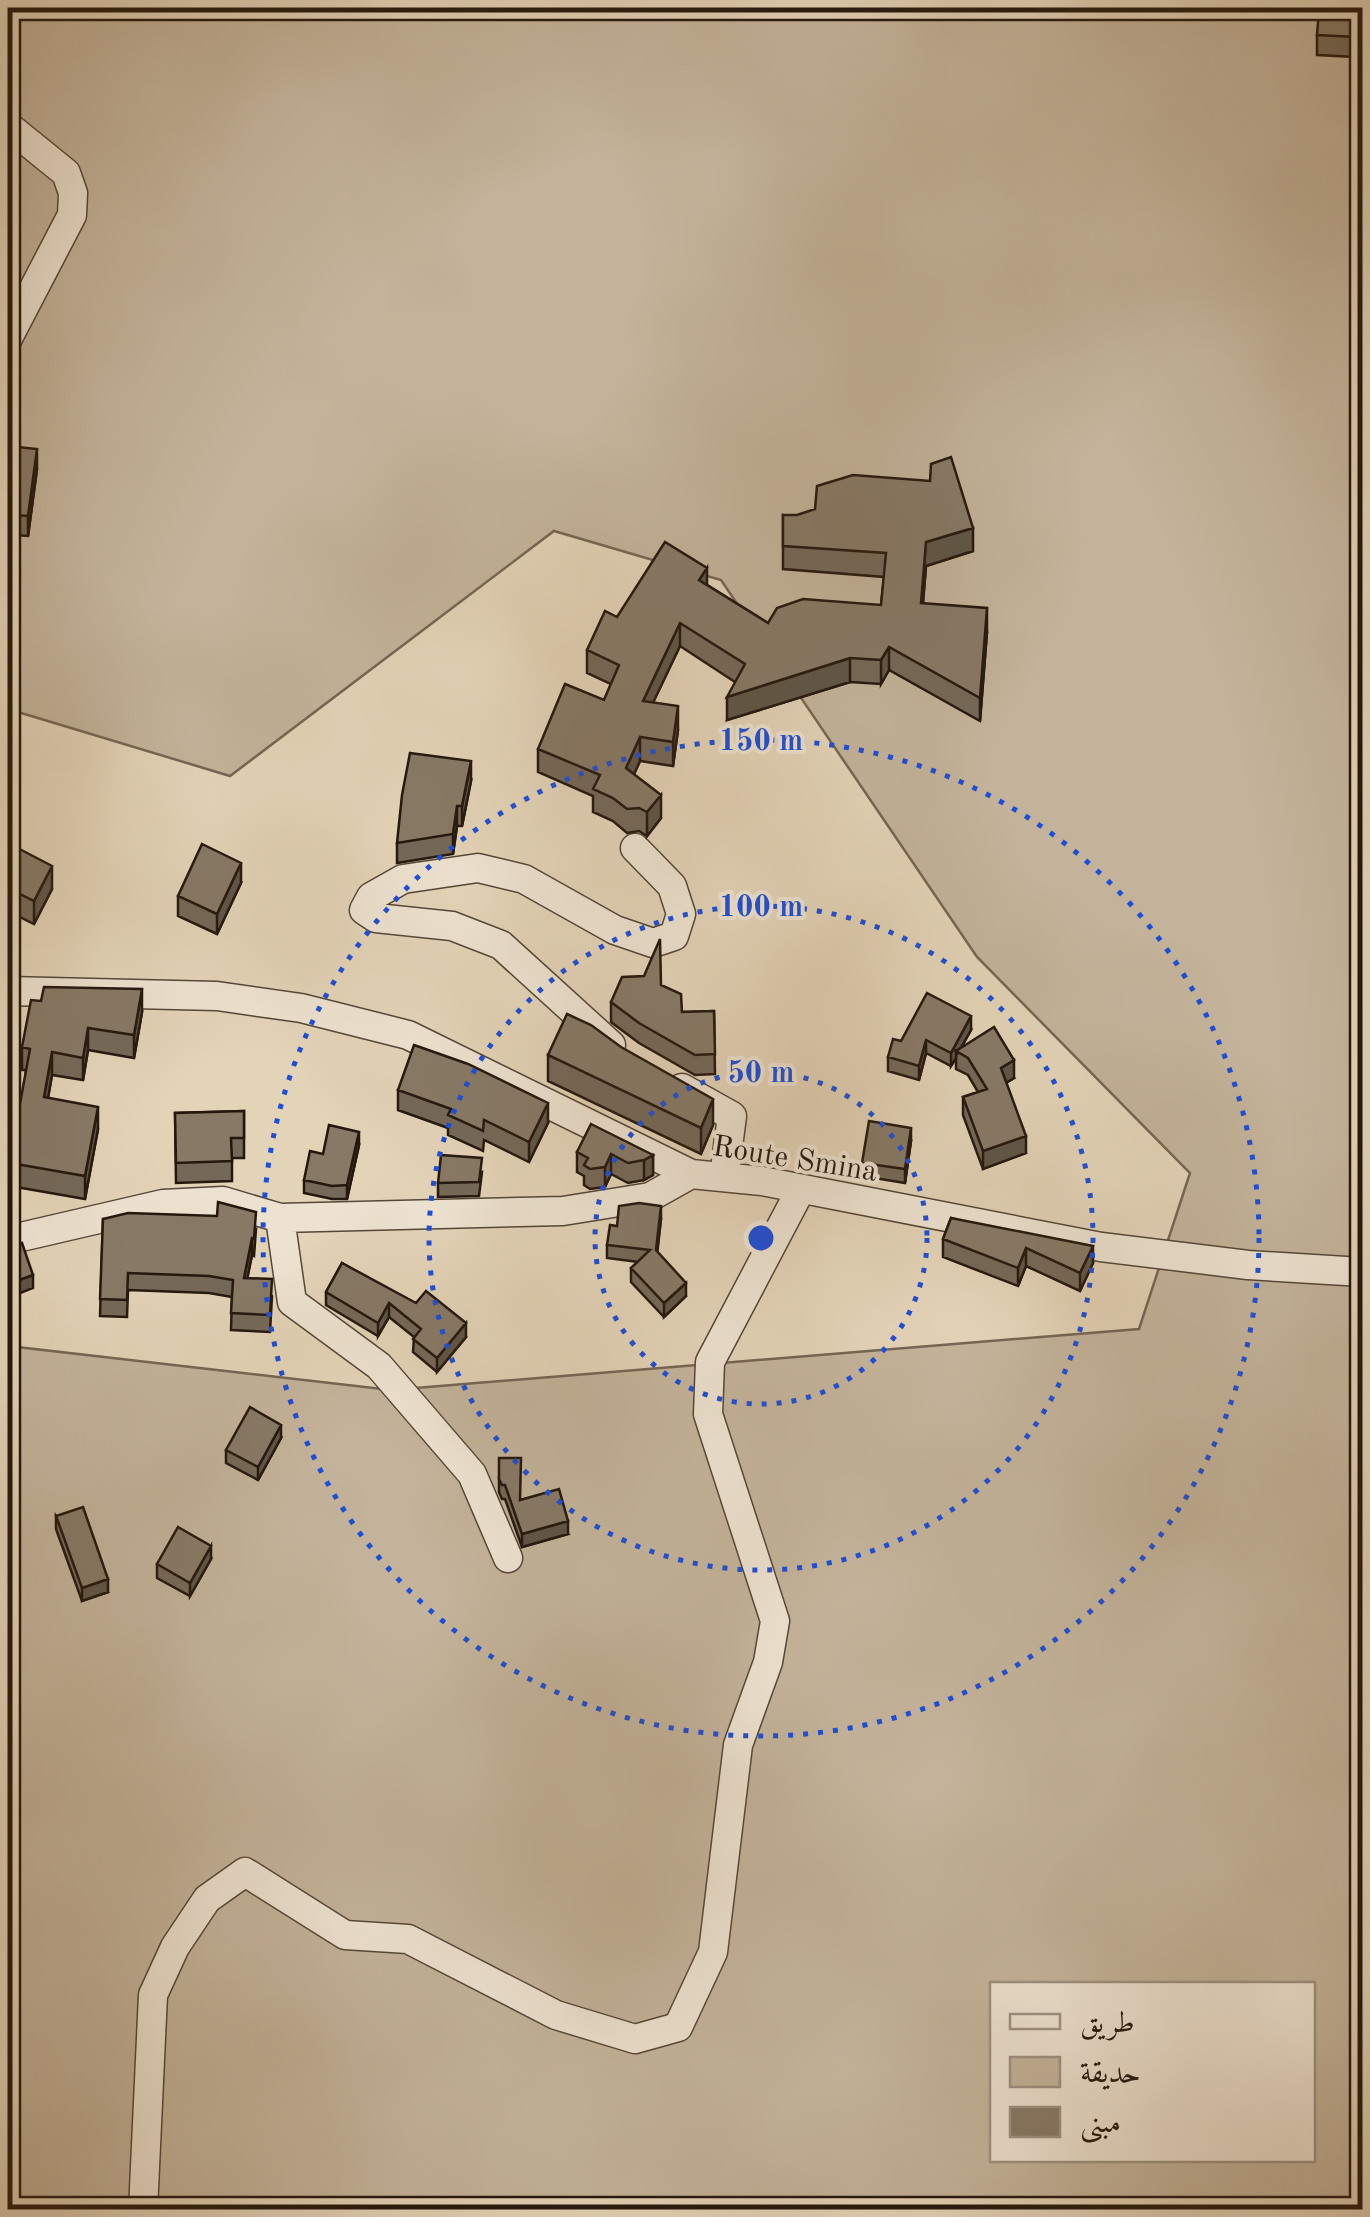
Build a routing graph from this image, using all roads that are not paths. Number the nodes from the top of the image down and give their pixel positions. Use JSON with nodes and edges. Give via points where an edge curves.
{"nodes":[{"id":1,"x":8,"y":126,"type":"edge"},
{"id":2,"x":8,"y":338,"type":"edge"},
{"id":3,"x":635,"y":848,"type":"dead end"},
{"id":4,"x":8,"y":991,"type":"edge"},
{"id":5,"x":630,"y":1058,"type":"edge"},
{"id":6,"x":664,"y":1077,"type":"edge"},
{"id":7,"x":691,"y":1174,"type":"junction"},
{"id":8,"x":724,"y":1177,"type":"junction"},
{"id":9,"x":801,"y":1189,"type":"junction"},
{"id":10,"x":280,"y":1218,"type":"junction"},
{"id":11,"x":8,"y":1240,"type":"edge"},
{"id":12,"x":1362,"y":1272,"type":"edge"},
{"id":13,"x":508,"y":1558,"type":"dead end"},
{"id":14,"x":143,"y":2210,"type":"edge"}],
"edges":[{"from":1,"to":2,"type":"street","via":[[66,172],[73,193],[72,216]]},
{"from":3,"to":5,"type":"street","via":[[672,886],[681,914],[674,936],[653,942],[614,930],[524,878],[478,868],[403,879],[371,897],[364,910],[376,918],[452,926],[501,945]]},
{"from":4,"to":7,"type":"street","name":"Route Smina","via":[[217,996],[408,1034]]},
{"from":6,"to":8,"type":"street","via":[[732,1116]]},
{"from":7,"to":8,"type":"street","name":"Route Smina"},
{"from":7,"to":10,"type":"street","via":[[650,1197],[562,1212]]},
{"from":8,"to":9,"type":"street","name":"Route Smina"},
{"from":9,"to":12,"type":"street","name":"Route Smina","via":[[1101,1247]]},
{"from":9,"to":14,"type":"street","via":[[710,1362],[708,1414],[774,1621],[768,1662],[738,1745],[713,1952],[678,2027],[634,2038],[556,2014],[408,1939],[344,1935],[245,1872],[207,1899],[153,1994]]},
{"from":10,"to":11,"type":"street","via":[[223,1201],[163,1204]]},
{"from":10,"to":13,"type":"street","via":[[292,1302],[379,1366],[472,1474]]}]}
